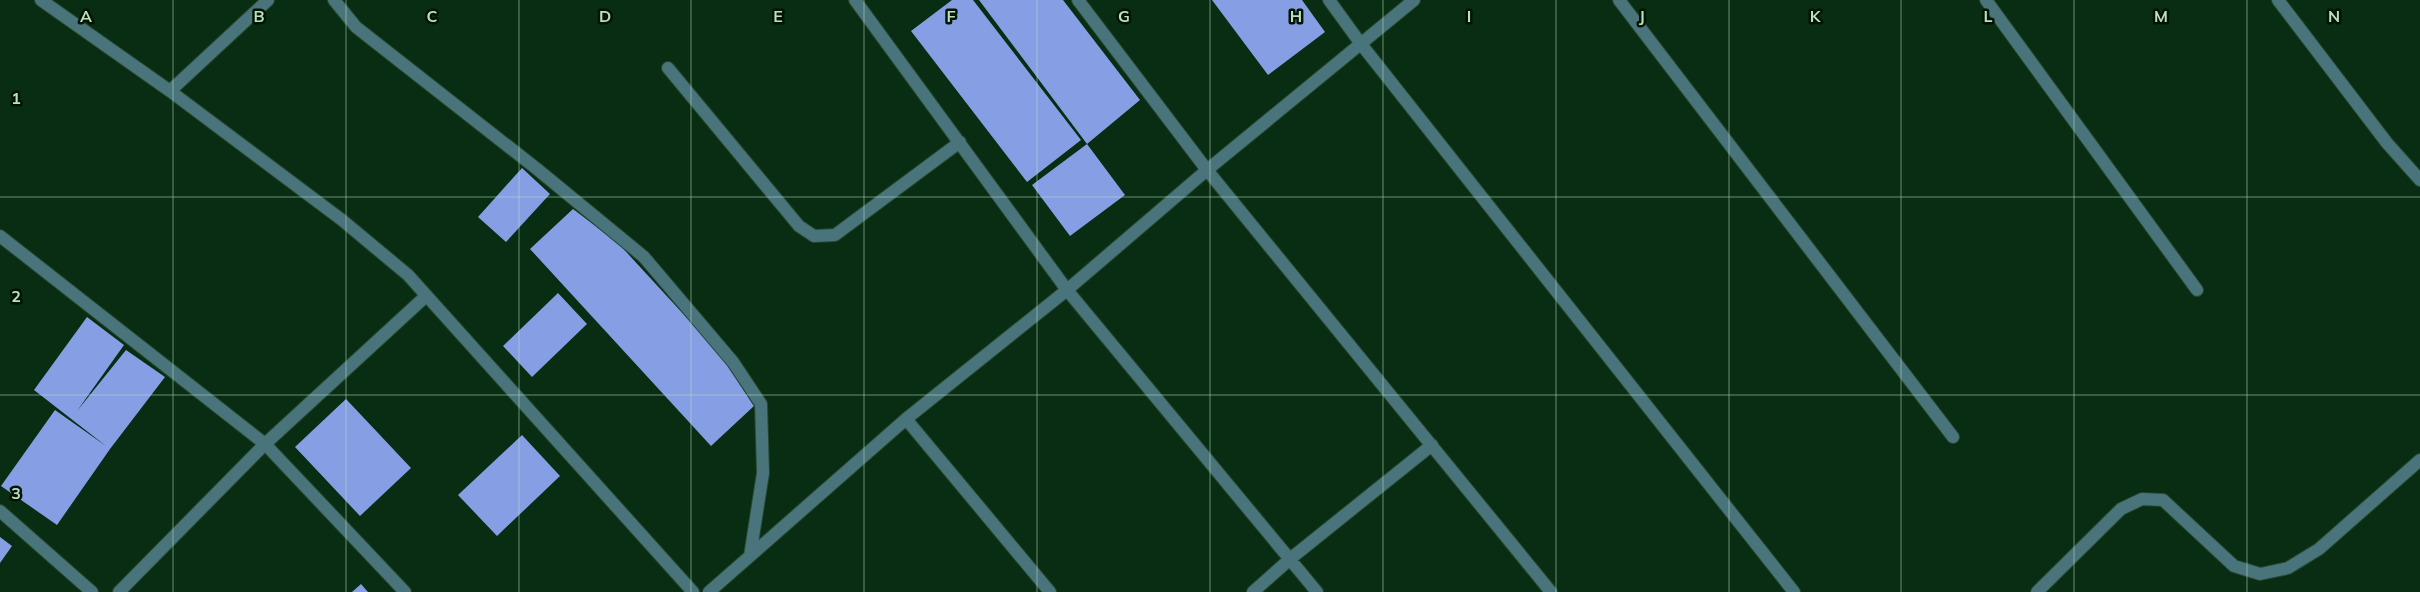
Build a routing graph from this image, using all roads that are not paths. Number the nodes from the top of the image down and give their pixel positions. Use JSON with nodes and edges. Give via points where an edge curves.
{"nodes":[{"id":1,"x":41,"y":0,"type":"edge"},
{"id":2,"x":268,"y":0,"type":"edge"},
{"id":3,"x":334,"y":0,"type":"edge"},
{"id":4,"x":856,"y":0,"type":"edge"},
{"id":5,"x":1078,"y":0,"type":"edge"},
{"id":6,"x":1329,"y":0,"type":"edge"},
{"id":7,"x":1414,"y":0,"type":"edge"},
{"id":8,"x":1619,"y":0,"type":"edge"},
{"id":9,"x":1986,"y":0,"type":"edge"},
{"id":10,"x":2278,"y":0,"type":"edge"},
{"id":11,"x":1361,"y":44,"type":"junction"},
{"id":12,"x":668,"y":68,"type":"dead end"},
{"id":13,"x":170,"y":91,"type":"junction"},
{"id":14,"x":960,"y":142,"type":"junction"},
{"id":15,"x":1208,"y":170,"type":"junction"},
{"id":16,"x":2420,"y":180,"type":"edge"},
{"id":17,"x":0,"y":236,"type":"edge"},
{"id":18,"x":1067,"y":290,"type":"junction"},
{"id":19,"x":2197,"y":290,"type":"dead end"},
{"id":20,"x":426,"y":296,"type":"junction"},
{"id":21,"x":906,"y":419,"type":"junction"},
{"id":22,"x":1953,"y":437,"type":"dead end"},
{"id":23,"x":266,"y":444,"type":"junction"},
{"id":24,"x":1432,"y":445,"type":"junction"},
{"id":25,"x":2420,"y":460,"type":"edge"},
{"id":26,"x":0,"y":511,"type":"edge"},
{"id":27,"x":750,"y":556,"type":"junction"},
{"id":28,"x":1290,"y":559,"type":"junction"},
{"id":29,"x":92,"y":592,"type":"edge"},
{"id":30,"x":119,"y":592,"type":"edge"},
{"id":31,"x":405,"y":592,"type":"edge"},
{"id":32,"x":693,"y":592,"type":"edge"},
{"id":33,"x":710,"y":592,"type":"edge"},
{"id":34,"x":1050,"y":592,"type":"edge"},
{"id":35,"x":1253,"y":592,"type":"edge"},
{"id":36,"x":1317,"y":592,"type":"edge"},
{"id":37,"x":1551,"y":592,"type":"edge"},
{"id":38,"x":1794,"y":592,"type":"edge"},
{"id":39,"x":2037,"y":592,"type":"edge"}],
"edges":[{"from":1,"to":13,"type":"street"},
{"from":2,"to":13,"type":"street"},
{"from":3,"to":27,"type":"street","via":[[356,27],[537,168],[644,258],[733,362],[761,404],[763,473]]},
{"from":4,"to":14,"type":"street"},
{"from":5,"to":15,"type":"street"},
{"from":6,"to":11,"type":"street"},
{"from":7,"to":11,"type":"street"},
{"from":8,"to":22,"type":"street"},
{"from":9,"to":19,"type":"street"},
{"from":10,"to":16,"type":"street","via":[[2387,143]]},
{"from":11,"to":15,"type":"street"},
{"from":11,"to":38,"type":"street"},
{"from":12,"to":14,"type":"street","via":[[798,226],[814,236],[835,235]]},
{"from":13,"to":20,"type":"street","via":[[342,220],[408,276]]},
{"from":14,"to":18,"type":"street"},
{"from":15,"to":18,"type":"street"},
{"from":15,"to":24,"type":"street"},
{"from":17,"to":23,"type":"street"},
{"from":18,"to":21,"type":"street"},
{"from":18,"to":28,"type":"street"},
{"from":20,"to":23,"type":"street"},
{"from":20,"to":32,"type":"street"},
{"from":21,"to":27,"type":"street"},
{"from":21,"to":34,"type":"street"},
{"from":23,"to":30,"type":"street"},
{"from":23,"to":31,"type":"street"},
{"from":24,"to":28,"type":"street"},
{"from":24,"to":37,"type":"street"},
{"from":25,"to":39,"type":"street","via":[[2318,549],[2288,568],[2260,574],[2234,566],[2163,500],[2142,499],[2121,509]]},
{"from":26,"to":29,"type":"street"},
{"from":27,"to":33,"type":"street"},
{"from":28,"to":35,"type":"street"},
{"from":28,"to":36,"type":"street"}]}
